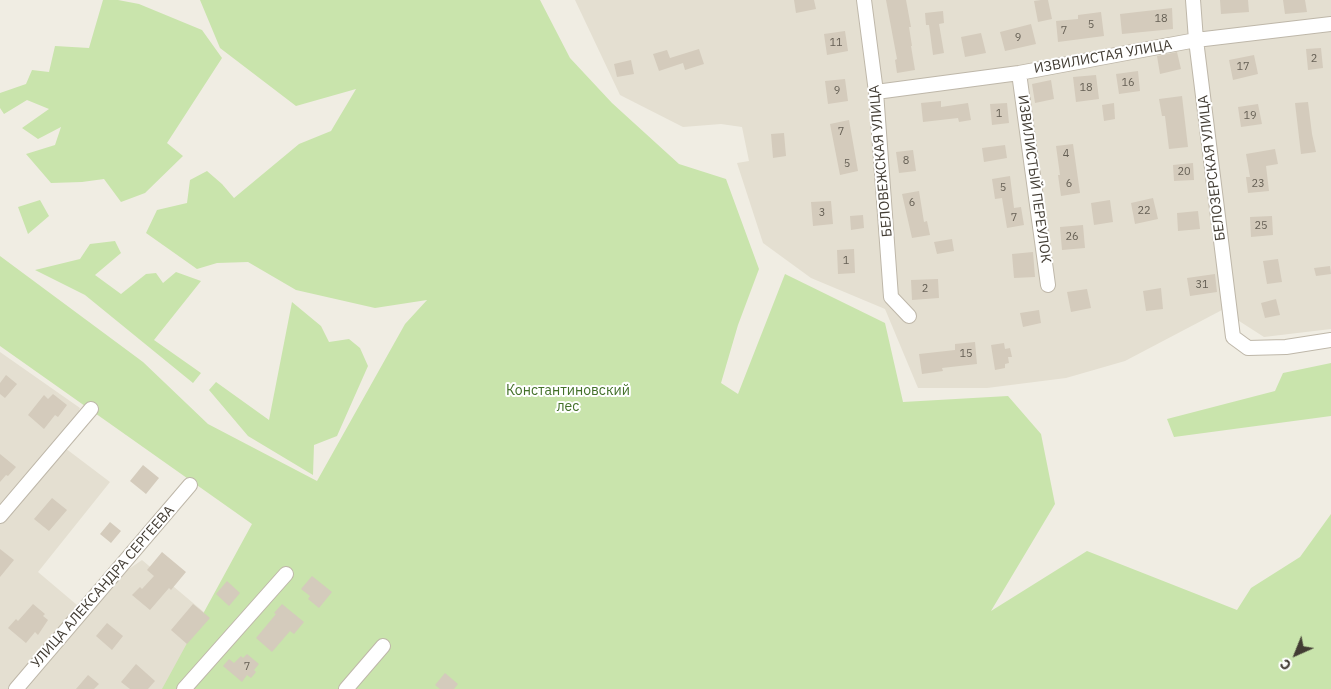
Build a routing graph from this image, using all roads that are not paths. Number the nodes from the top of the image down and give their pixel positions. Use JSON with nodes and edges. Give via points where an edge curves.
{"nodes":[{"id":1,"x":864,"y":0,"type":"edge"},
{"id":2,"x":1193,"y":0,"type":"edge"},
{"id":3,"x":1331,"y":24,"type":"edge"},
{"id":4,"x":1196,"y":40,"type":"junction"},
{"id":5,"x":1019,"y":73,"type":"junction"},
{"id":6,"x":876,"y":92,"type":"junction"},
{"id":7,"x":1048,"y":285,"type":"dead end"},
{"id":8,"x":909,"y":316,"type":"dead end"},
{"id":9,"x":1331,"y":340,"type":"edge"},
{"id":10,"x":91,"y":409,"type":"dead end"},
{"id":11,"x":190,"y":485,"type":"dead end"},
{"id":12,"x":0,"y":516,"type":"edge"},
{"id":13,"x":286,"y":574,"type":"dead end"},
{"id":14,"x":383,"y":646,"type":"dead end"},
{"id":15,"x":16,"y":689,"type":"edge"},
{"id":16,"x":184,"y":689,"type":"edge"},
{"id":17,"x":346,"y":689,"type":"edge"}],
"edges":[{"from":1,"to":6,"type":"street","name":"БЕЛОВЕЖСКАЯ УЛИЦА"},
{"from":2,"to":4,"type":"street","name":"БЕЛОЗЕРСКАЯ УЛИЦА"},
{"from":3,"to":4,"type":"street","name":"ИЗВИЛИСТАЯ УЛИЦА"},
{"from":4,"to":5,"type":"street","name":"ИЗВИЛИСТАЯ УЛИЦА"},
{"from":4,"to":9,"type":"street","name":"БЕЛОЗЕРСКАЯ УЛИЦА","via":[[1233,337],[1248,348],[1286,347]]},
{"from":5,"to":6,"type":"street","name":"ИЗВИЛИСТАЯ УЛИЦА"},
{"from":5,"to":7,"type":"street","name":"ИЗВИЛИСТЫЙ ПЕРЕУЛОК"},
{"from":6,"to":8,"type":"street","name":"БЕЛОВЕЖСКАЯ УЛИЦА","via":[[891,297]]},
{"from":10,"to":12,"type":"street"},
{"from":11,"to":15,"type":"street","name":"УЛИЦА АЛЕКСАНДРА СЕРГЕЕВА"},
{"from":13,"to":16,"type":"street"},
{"from":14,"to":17,"type":"street"}]}
